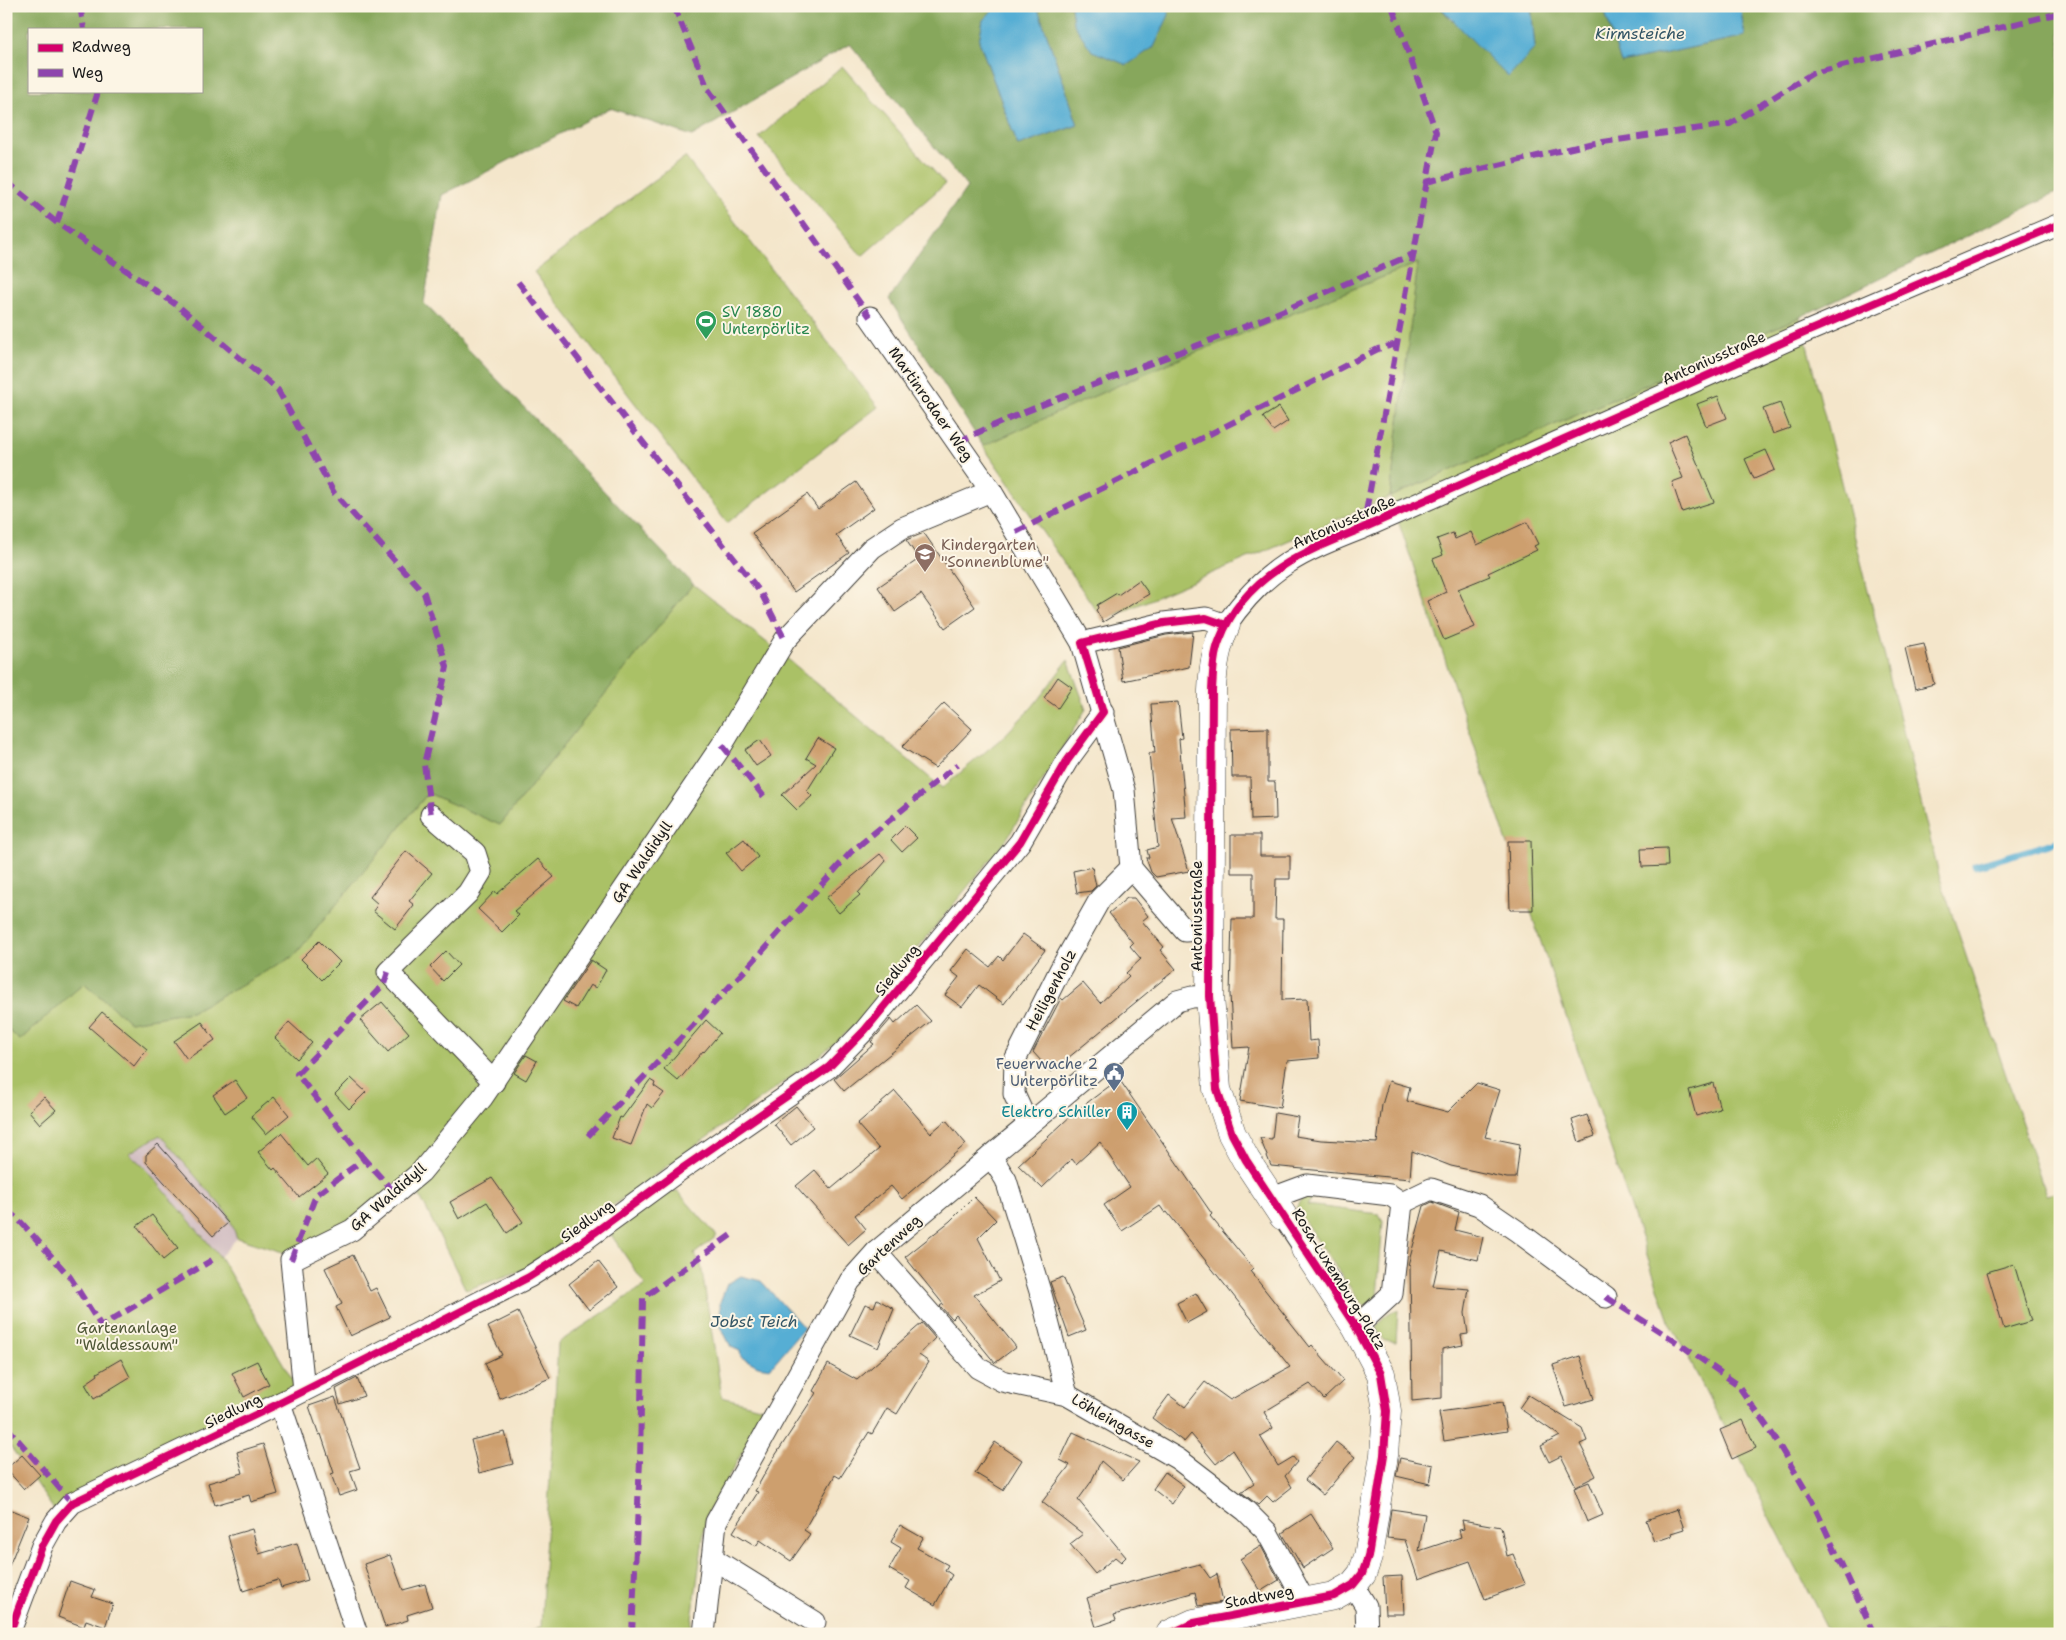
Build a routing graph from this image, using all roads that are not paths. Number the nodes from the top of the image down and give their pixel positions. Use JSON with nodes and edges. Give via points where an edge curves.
{"nodes":[{"id":1,"x":2060,"y":224,"type":"edge"},
{"id":2,"x":870,"y":318,"type":"dead end"},
{"id":3,"x":991,"y":491,"type":"junction"},
{"id":4,"x":1226,"y":625,"type":"junction"},
{"id":5,"x":1082,"y":643,"type":"junction"},
{"id":6,"x":1103,"y":712,"type":"junction"},
{"id":7,"x":431,"y":815,"type":"dead end"},
{"id":8,"x":1131,"y":868,"type":"junction"},
{"id":9,"x":1210,"y":929,"type":"junction"},
{"id":10,"x":1210,"y":996,"type":"junction"},
{"id":11,"x":494,"y":1082,"type":"junction"},
{"id":12,"x":1028,"y":1125,"type":"junction"},
{"id":13,"x":991,"y":1156,"type":"junction"},
{"id":14,"x":1402,"y":1203,"type":"junction"},
{"id":15,"x":1277,"y":1207,"type":"junction"},
{"id":16,"x":1305,"y":1249,"type":"joint"},
{"id":17,"x":876,"y":1252,"type":"junction"},
{"id":18,"x":1606,"y":1297,"type":"dead end"},
{"id":19,"x":1356,"y":1327,"type":"junction"},
{"id":20,"x":304,"y":1390,"type":"junction"},
{"id":21,"x":1067,"y":1395,"type":"junction"},
{"id":22,"x":280,"y":1403,"type":"junction"},
{"id":23,"x":712,"y":1558,"type":"junction"},
{"id":24,"x":1353,"y":1585,"type":"junction"},
{"id":25,"x":1305,"y":1602,"type":"junction"},
{"id":26,"x":815,"y":1622,"type":"dead end"},
{"id":27,"x":9,"y":1634,"type":"edge"},
{"id":28,"x":357,"y":1634,"type":"edge"},
{"id":29,"x":704,"y":1634,"type":"edge"},
{"id":30,"x":1170,"y":1634,"type":"edge"},
{"id":31,"x":1367,"y":1634,"type":"edge"}],
"edges":[{"from":1,"to":4,"type":"street","name":"Antoniusstraße","via":[[1311,548],[1281,566],[1256,587]]},
{"from":2,"to":3,"type":"street","name":"Martinrodaer Weg"},
{"from":3,"to":5,"type":"street","name":"Martinrodaer Weg"},
{"from":3,"to":11,"type":"street","name":"GA Waldidyll","via":[[902,528],[872,548],[785,640],[722,745]]},
{"from":4,"to":5,"type":"street","via":[[1206,618],[1164,623]]},
{"from":4,"to":9,"type":"street","name":"Antoniusstraße","via":[[1219,640],[1212,682]]},
{"from":5,"to":6,"type":"street"},
{"from":6,"to":8,"type":"street","via":[[1124,790]]},
{"from":6,"to":20,"type":"street","name":"Siedlung","via":[[1067,761],[1020,842],[866,1030],[829,1067],[536,1272]]},
{"from":7,"to":11,"type":"street","via":[[475,853],[481,872],[468,893],[388,972]]},
{"from":8,"to":9,"type":"street","via":[[1185,931]]},
{"from":8,"to":12,"type":"street","name":"Heiligenholz","via":[[1100,899],[1015,1060],[1014,1094]]},
{"from":9,"to":10,"type":"street","name":"Antoniusstraße"},
{"from":10,"to":12,"type":"street","name":"Gartenweg","via":[[1177,1001]]},
{"from":10,"to":15,"type":"street","name":"Rosa-Luxemburg-Platz","via":[[1217,1089],[1224,1113],[1246,1160]]},
{"from":11,"to":20,"type":"street","name":"GA Waldidyll","via":[[421,1172],[352,1230],[291,1260]]},
{"from":12,"to":13,"type":"street","name":"Gartenweg"},
{"from":13,"to":17,"type":"street","name":"Gartenweg"},
{"from":13,"to":21,"type":"street","via":[[1006,1180]]},
{"from":14,"to":15,"type":"street","name":"Rosa-Luxemburg-Platz","via":[[1390,1195],[1307,1184]]},
{"from":14,"to":18,"type":"street","via":[[1431,1190],[1479,1205]]},
{"from":14,"to":19,"type":"street","name":"Rosa-Luxemburg-Platz","via":[[1392,1294]]},
{"from":15,"to":16,"type":"street","name":"Rosa-Luxemburg-Platz"},
{"from":16,"to":19,"type":"street","name":"Rosa-Luxemburg-Platz"},
{"from":17,"to":21,"type":"street","name":"Löhleingasse","via":[[978,1368],[1002,1381]]},
{"from":17,"to":23,"type":"street","name":"Gartenweg","via":[[850,1281],[716,1522]]},
{"from":19,"to":24,"type":"street","name":"Rosa-Luxemburg-Platz","via":[[1381,1374],[1387,1411],[1384,1455],[1368,1557],[1362,1574]]},
{"from":20,"to":22,"type":"street","name":"Siedlung"},
{"from":21,"to":25,"type":"street","name":"Löhleingasse","via":[[1178,1458],[1246,1511],[1267,1532]]},
{"from":22,"to":27,"type":"street","name":"Siedlung","via":[[72,1503],[56,1521],[42,1546]]},
{"from":22,"to":28,"type":"street","name":"Siedlung"},
{"from":23,"to":26,"type":"street"},
{"from":23,"to":29,"type":"street","name":"Gartenweg"},
{"from":24,"to":25,"type":"street","name":"Stadtweg","via":[[1334,1596]]},
{"from":24,"to":31,"type":"street","via":[[1366,1606]]},
{"from":25,"to":30,"type":"street","name":"Stadtweg","via":[[1194,1623]]}]}
